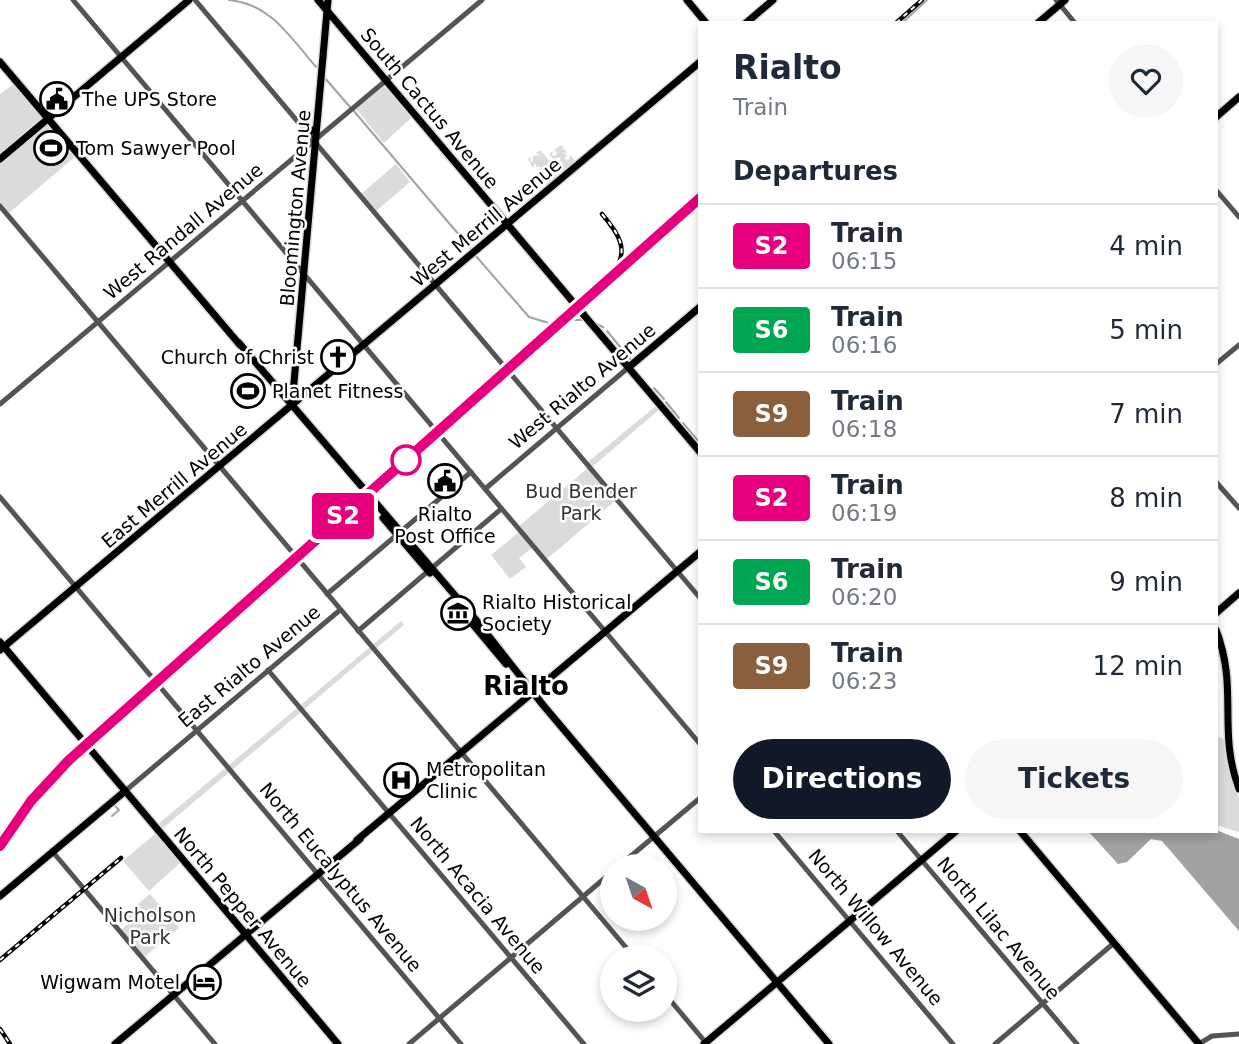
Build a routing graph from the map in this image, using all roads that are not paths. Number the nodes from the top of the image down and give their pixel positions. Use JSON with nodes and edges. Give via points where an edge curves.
{"nodes":[{"id":1,"x":73,"y":0,"type":"edge"},
{"id":2,"x":189,"y":0,"type":"edge"},
{"id":3,"x":195,"y":0,"type":"edge"},
{"id":4,"x":482,"y":0,"type":"edge"},
{"id":5,"x":687,"y":0,"type":"edge"},
{"id":6,"x":774,"y":0,"type":"edge"},
{"id":7,"x":1060,"y":2,"type":"edge"},
{"id":8,"x":324,"y":3,"type":"edge"},
{"id":9,"x":330,"y":20,"type":"junction"},
{"id":10,"x":704,"y":21,"type":"edge"},
{"id":11,"x":748,"y":21,"type":"edge"},
{"id":12,"x":1040,"y":21,"type":"edge"},
{"id":13,"x":1074,"y":21,"type":"edge"},
{"id":14,"x":121,"y":57,"type":"junction"},
{"id":15,"x":0,"y":59,"type":"edge"},
{"id":16,"x":698,"y":64,"type":"edge"},
{"id":17,"x":386,"y":80,"type":"junction"},
{"id":18,"x":1239,"y":97,"type":"edge"},
{"id":19,"x":1218,"y":115,"type":"edge"},
{"id":20,"x":49,"y":118,"type":"junction"},
{"id":21,"x":328,"y":129,"type":"joint"},
{"id":22,"x":313,"y":141,"type":"junction"},
{"id":23,"x":0,"y":159,"type":"edge"},
{"id":24,"x":1218,"y":192,"type":"edge"},
{"id":25,"x":242,"y":201,"type":"junction"},
{"id":26,"x":0,"y":206,"type":"edge"},
{"id":27,"x":1239,"y":217,"type":"edge"},
{"id":28,"x":508,"y":224,"type":"junction"},
{"id":29,"x":170,"y":261,"type":"junction"},
{"id":30,"x":303,"y":273,"type":"junction"},
{"id":31,"x":435,"y":284,"type":"junction"},
{"id":32,"x":698,"y":309,"type":"edge"},
{"id":33,"x":98,"y":322,"type":"junction"},
{"id":34,"x":239,"y":343,"type":"junction"},
{"id":35,"x":363,"y":345,"type":"junction"},
{"id":36,"x":1239,"y":345,"type":"edge"},
{"id":37,"x":1218,"y":362,"type":"edge"},
{"id":38,"x":629,"y":367,"type":"junction"},
{"id":39,"x":289,"y":396,"type":"junction"},
{"id":40,"x":0,"y":404,"type":"edge"},
{"id":41,"x":292,"y":406,"type":"junction"},
{"id":42,"x":556,"y":428,"type":"junction"},
{"id":43,"x":698,"y":450,"type":"edge"},
{"id":44,"x":219,"y":466,"type":"junction"},
{"id":45,"x":471,"y":472,"type":"junction"},
{"id":46,"x":460,"y":481,"type":"junction"},
{"id":47,"x":478,"y":481,"type":"junction"},
{"id":48,"x":494,"y":481,"type":"junction"},
{"id":49,"x":1218,"y":484,"type":"edge"},
{"id":50,"x":485,"y":489,"type":"junction"},
{"id":51,"x":491,"y":496,"type":"junction"},
{"id":52,"x":0,"y":497,"type":"edge"},
{"id":53,"x":1239,"y":508,"type":"edge"},
{"id":54,"x":501,"y":509,"type":"junction"},
{"id":55,"x":492,"y":517,"type":"junction"},
{"id":56,"x":399,"y":533,"type":"junction"},
{"id":57,"x":698,"y":554,"type":"edge"},
{"id":58,"x":430,"y":570,"type":"junction"},
{"id":59,"x":677,"y":571,"type":"junction"},
{"id":60,"x":75,"y":587,"type":"junction"},
{"id":61,"x":1239,"y":593,"type":"edge"},
{"id":62,"x":327,"y":594,"type":"junction"},
{"id":63,"x":698,"y":596,"type":"edge"},
{"id":64,"x":335,"y":603,"type":"junction"},
{"id":65,"x":1218,"y":610,"type":"edge"},
{"id":66,"x":342,"y":612,"type":"junction"},
{"id":67,"x":329,"y":618,"type":"junction"},
{"id":68,"x":1218,"y":630,"type":"edge"},
{"id":69,"x":358,"y":631,"type":"junction"},
{"id":70,"x":1218,"y":631,"type":"edge"},
{"id":71,"x":605,"y":632,"type":"junction"},
{"id":72,"x":1,"y":646,"type":"edge"},
{"id":73,"x":1232,"y":651,"type":"dead end"},
{"id":74,"x":268,"y":670,"type":"junction"},
{"id":75,"x":1236,"y":676,"type":"dead end"},
{"id":76,"x":533,"y":692,"type":"junction"},
{"id":77,"x":1237,"y":696,"type":"edge"},
{"id":78,"x":1239,"y":714,"type":"edge"},
{"id":79,"x":197,"y":731,"type":"junction"},
{"id":80,"x":698,"y":742,"type":"edge"},
{"id":81,"x":461,"y":753,"type":"junction"},
{"id":82,"x":1239,"y":781,"type":"edge"},
{"id":83,"x":1239,"y":789,"type":"edge"},
{"id":84,"x":124,"y":792,"type":"junction"},
{"id":85,"x":698,"y":800,"type":"edge"},
{"id":86,"x":389,"y":813,"type":"junction"},
{"id":87,"x":776,"y":833,"type":"edge"},
{"id":88,"x":899,"y":833,"type":"edge"},
{"id":89,"x":952,"y":833,"type":"edge"},
{"id":90,"x":1022,"y":833,"type":"edge"},
{"id":91,"x":654,"y":837,"type":"junction"},
{"id":92,"x":52,"y":851,"type":"junction"},
{"id":93,"x":634,"y":854,"type":"edge"},
{"id":94,"x":920,"y":860,"type":"junction"},
{"id":95,"x":317,"y":874,"type":"junction"},
{"id":96,"x":600,"y":882,"type":"edge"},
{"id":97,"x":0,"y":896,"type":"edge"},
{"id":98,"x":583,"y":897,"type":"junction"},
{"id":99,"x":849,"y":920,"type":"junction"},
{"id":100,"x":245,"y":934,"type":"junction"},
{"id":101,"x":1114,"y":943,"type":"junction"},
{"id":102,"x":624,"y":945,"type":"edge"},
{"id":103,"x":511,"y":958,"type":"junction"},
{"id":104,"x":776,"y":981,"type":"junction"},
{"id":105,"x":173,"y":995,"type":"junction"},
{"id":106,"x":1043,"y":1004,"type":"junction"},
{"id":107,"x":744,"y":1008,"type":"junction"},
{"id":108,"x":677,"y":1009,"type":"edge"},
{"id":109,"x":439,"y":1018,"type":"junction"},
{"id":110,"x":1239,"y":1034,"type":"edge"},
{"id":111,"x":704,"y":1043,"type":"edge"},
{"id":112,"x":115,"y":1044,"type":"edge"},
{"id":113,"x":215,"y":1044,"type":"edge"},
{"id":114,"x":338,"y":1044,"type":"edge"},
{"id":115,"x":409,"y":1044,"type":"edge"},
{"id":116,"x":461,"y":1044,"type":"edge"},
{"id":117,"x":584,"y":1044,"type":"edge"},
{"id":118,"x":829,"y":1044,"type":"edge"},
{"id":119,"x":953,"y":1044,"type":"edge"},
{"id":120,"x":995,"y":1044,"type":"edge"},
{"id":121,"x":1077,"y":1044,"type":"edge"},
{"id":122,"x":1199,"y":1044,"type":"edge"}],
"edges":[{"from":1,"to":14,"type":"street"},
{"from":2,"to":14,"type":"main road"},
{"from":3,"to":22,"type":"street"},
{"from":4,"to":17,"type":"street"},
{"from":5,"to":10,"type":"main road"},
{"from":6,"to":11,"type":"main road"},
{"from":7,"to":12,"type":"main road"},
{"from":7,"to":13,"type":"street"},
{"from":8,"to":9,"type":"main road","name":"South Cactus Avenue"},
{"from":8,"to":22,"type":"main road","name":"Bloomington Avenue"},
{"from":9,"to":17,"type":"main road","name":"South Cactus Avenue"},
{"from":9,"to":22,"type":"main road","name":"Bloomington Avenue"},
{"from":14,"to":20,"type":"main road"},
{"from":14,"to":25,"type":"street"},
{"from":15,"to":20,"type":"main road"},
{"from":16,"to":28,"type":"main road","name":"West Merrill Avenue"},
{"from":17,"to":21,"type":"street"},
{"from":17,"to":28,"type":"main road","name":"South Cactus Avenue"},
{"from":18,"to":19,"type":"main road"},
{"from":20,"to":23,"type":"main road"},
{"from":20,"to":29,"type":"main road"},
{"from":21,"to":22,"type":"main road"},
{"from":22,"to":25,"type":"street","name":"West Randall Avenue"},
{"from":22,"to":30,"type":"main road","name":"Bloomington Avenue"},
{"from":22,"to":31,"type":"street"},
{"from":24,"to":27,"type":"street"},
{"from":25,"to":29,"type":"street","name":"West Randall Avenue"},
{"from":25,"to":30,"type":"street"},
{"from":26,"to":33,"type":"street"},
{"from":28,"to":31,"type":"main road","name":"West Merrill Avenue"},
{"from":28,"to":38,"type":"main road","name":"South Cactus Avenue"},
{"from":29,"to":33,"type":"street","name":"West Randall Avenue"},
{"from":29,"to":34,"type":"main road"},
{"from":30,"to":35,"type":"street"},
{"from":30,"to":39,"type":"main road","name":"Bloomington Avenue"},
{"from":30,"to":41,"type":"main road","name":"Bloomington Avenue"},
{"from":31,"to":35,"type":"main road","name":"West Merrill Avenue"},
{"from":31,"to":42,"type":"street"},
{"from":32,"to":38,"type":"main road","name":"West Rialto Avenue"},
{"from":33,"to":40,"type":"street","name":"West Randall Avenue"},
{"from":33,"to":44,"type":"street"},
{"from":34,"to":39,"type":"main road"},
{"from":34,"to":41,"type":"main road"},
{"from":35,"to":41,"type":"main road","name":"West Merrill Avenue"},
{"from":35,"to":45,"type":"street"},
{"from":36,"to":37,"type":"street"},
{"from":38,"to":42,"type":"street","name":"West Rialto Avenue"},
{"from":38,"to":43,"type":"main road","name":"South Cactus Avenue"},
{"from":39,"to":41,"type":"main road","name":"Bloomington Avenue"},
{"from":41,"to":44,"type":"main road","name":"East Merrill Avenue"},
{"from":41,"to":56,"type":"main road"},
{"from":42,"to":48,"type":"street","name":"West Rialto Avenue"},
{"from":42,"to":59,"type":"street"},
{"from":44,"to":60,"type":"main road","name":"East Merrill Avenue"},
{"from":44,"to":62,"type":"street"},
{"from":45,"to":46,"type":"street"},
{"from":45,"to":47,"type":"street"},
{"from":46,"to":47,"type":"street"},
{"from":46,"to":56,"type":"street"},
{"from":47,"to":48,"type":"street"},
{"from":47,"to":50,"type":"street"},
{"from":48,"to":50,"type":"street","name":"West Rialto Avenue"},
{"from":48,"to":51,"type":"street"},
{"from":49,"to":53,"type":"street"},
{"from":50,"to":51,"type":"street"},
{"from":51,"to":54,"type":"street"},
{"from":51,"to":55,"type":"street","via":[[496,507]]},
{"from":52,"to":60,"type":"street","name":"North Eucalyptus Avenue"},
{"from":54,"to":55,"type":"street"},
{"from":54,"to":71,"type":"street"},
{"from":55,"to":58,"type":"street"},
{"from":56,"to":58,"type":"main road"},
{"from":56,"to":62,"type":"street","name":"East Rialto Avenue"},
{"from":57,"to":59,"type":"main road"},
{"from":58,"to":69,"type":"street"},
{"from":58,"to":76,"type":"main road"},
{"from":59,"to":63,"type":"street"},
{"from":59,"to":71,"type":"main road"},
{"from":60,"to":72,"type":"main road","name":"East Merrill Avenue"},
{"from":60,"to":79,"type":"street","name":"North Eucalyptus Avenue"},
{"from":61,"to":65,"type":"main road"},
{"from":62,"to":64,"type":"street"},
{"from":64,"to":66,"type":"street"},
{"from":64,"to":67,"type":"street","via":[[335,613]]},
{"from":66,"to":67,"type":"street","name":"East Rialto Avenue"},
{"from":66,"to":69,"type":"street"},
{"from":67,"to":74,"type":"street","name":"East Rialto Avenue"},
{"from":68,"to":73,"type":"main road"},
{"from":69,"to":81,"type":"street"},
{"from":70,"to":75,"type":"main road"},
{"from":71,"to":76,"type":"main road"},
{"from":71,"to":80,"type":"street"},
{"from":72,"to":84,"type":"main road","name":"North Pepper Avenue"},
{"from":74,"to":79,"type":"street","name":"East Rialto Avenue"},
{"from":74,"to":86,"type":"street","name":"North Acacia Avenue"},
{"from":76,"to":81,"type":"main road"},
{"from":76,"to":91,"type":"main road"},
{"from":77,"to":83,"type":"main road","via":[[1231,753]]},
{"from":78,"to":82,"type":"main road","via":[[1234,749]]},
{"from":79,"to":84,"type":"street","name":"East Rialto Avenue"},
{"from":79,"to":95,"type":"street","name":"North Eucalyptus Avenue"},
{"from":81,"to":86,"type":"main road"},
{"from":81,"to":98,"type":"street"},
{"from":84,"to":92,"type":"main road"},
{"from":84,"to":100,"type":"main road","name":"North Pepper Avenue"},
{"from":85,"to":91,"type":"street"},
{"from":86,"to":95,"type":"main road"},
{"from":86,"to":103,"type":"street","name":"North Acacia Avenue"},
{"from":87,"to":99,"type":"street","name":"North Willow Avenue"},
{"from":88,"to":94,"type":"street","name":"North Lilac Avenue"},
{"from":89,"to":94,"type":"main road"},
{"from":90,"to":101,"type":"main road"},
{"from":91,"to":93,"type":"street"},
{"from":91,"to":104,"type":"main road"},
{"from":92,"to":97,"type":"main road"},
{"from":92,"to":105,"type":"street"},
{"from":94,"to":99,"type":"main road"},
{"from":94,"to":106,"type":"street","name":"North Lilac Avenue"},
{"from":95,"to":100,"type":"main road"},
{"from":95,"to":109,"type":"street","name":"North Eucalyptus Avenue"},
{"from":96,"to":98,"type":"street"},
{"from":98,"to":102,"type":"street"},
{"from":98,"to":103,"type":"street"},
{"from":99,"to":104,"type":"main road"},
{"from":99,"to":119,"type":"street","name":"North Willow Avenue"},
{"from":100,"to":105,"type":"main road"},
{"from":100,"to":114,"type":"main road","name":"North Pepper Avenue"},
{"from":101,"to":106,"type":"street"},
{"from":101,"to":122,"type":"main road"},
{"from":103,"to":109,"type":"street"},
{"from":103,"to":117,"type":"street","name":"North Acacia Avenue"},
{"from":104,"to":107,"type":"main road"},
{"from":104,"to":118,"type":"main road"},
{"from":105,"to":112,"type":"main road"},
{"from":105,"to":113,"type":"street"},
{"from":106,"to":120,"type":"street"},
{"from":106,"to":121,"type":"street","name":"North Lilac Avenue"},
{"from":107,"to":111,"type":"main road"},
{"from":107,"to":111,"type":"main road"},
{"from":108,"to":111,"type":"street"},
{"from":109,"to":115,"type":"street"},
{"from":109,"to":116,"type":"street","name":"North Eucalyptus Avenue"},
{"from":110,"to":122,"type":"street","via":[[1212,1036]]}]}
